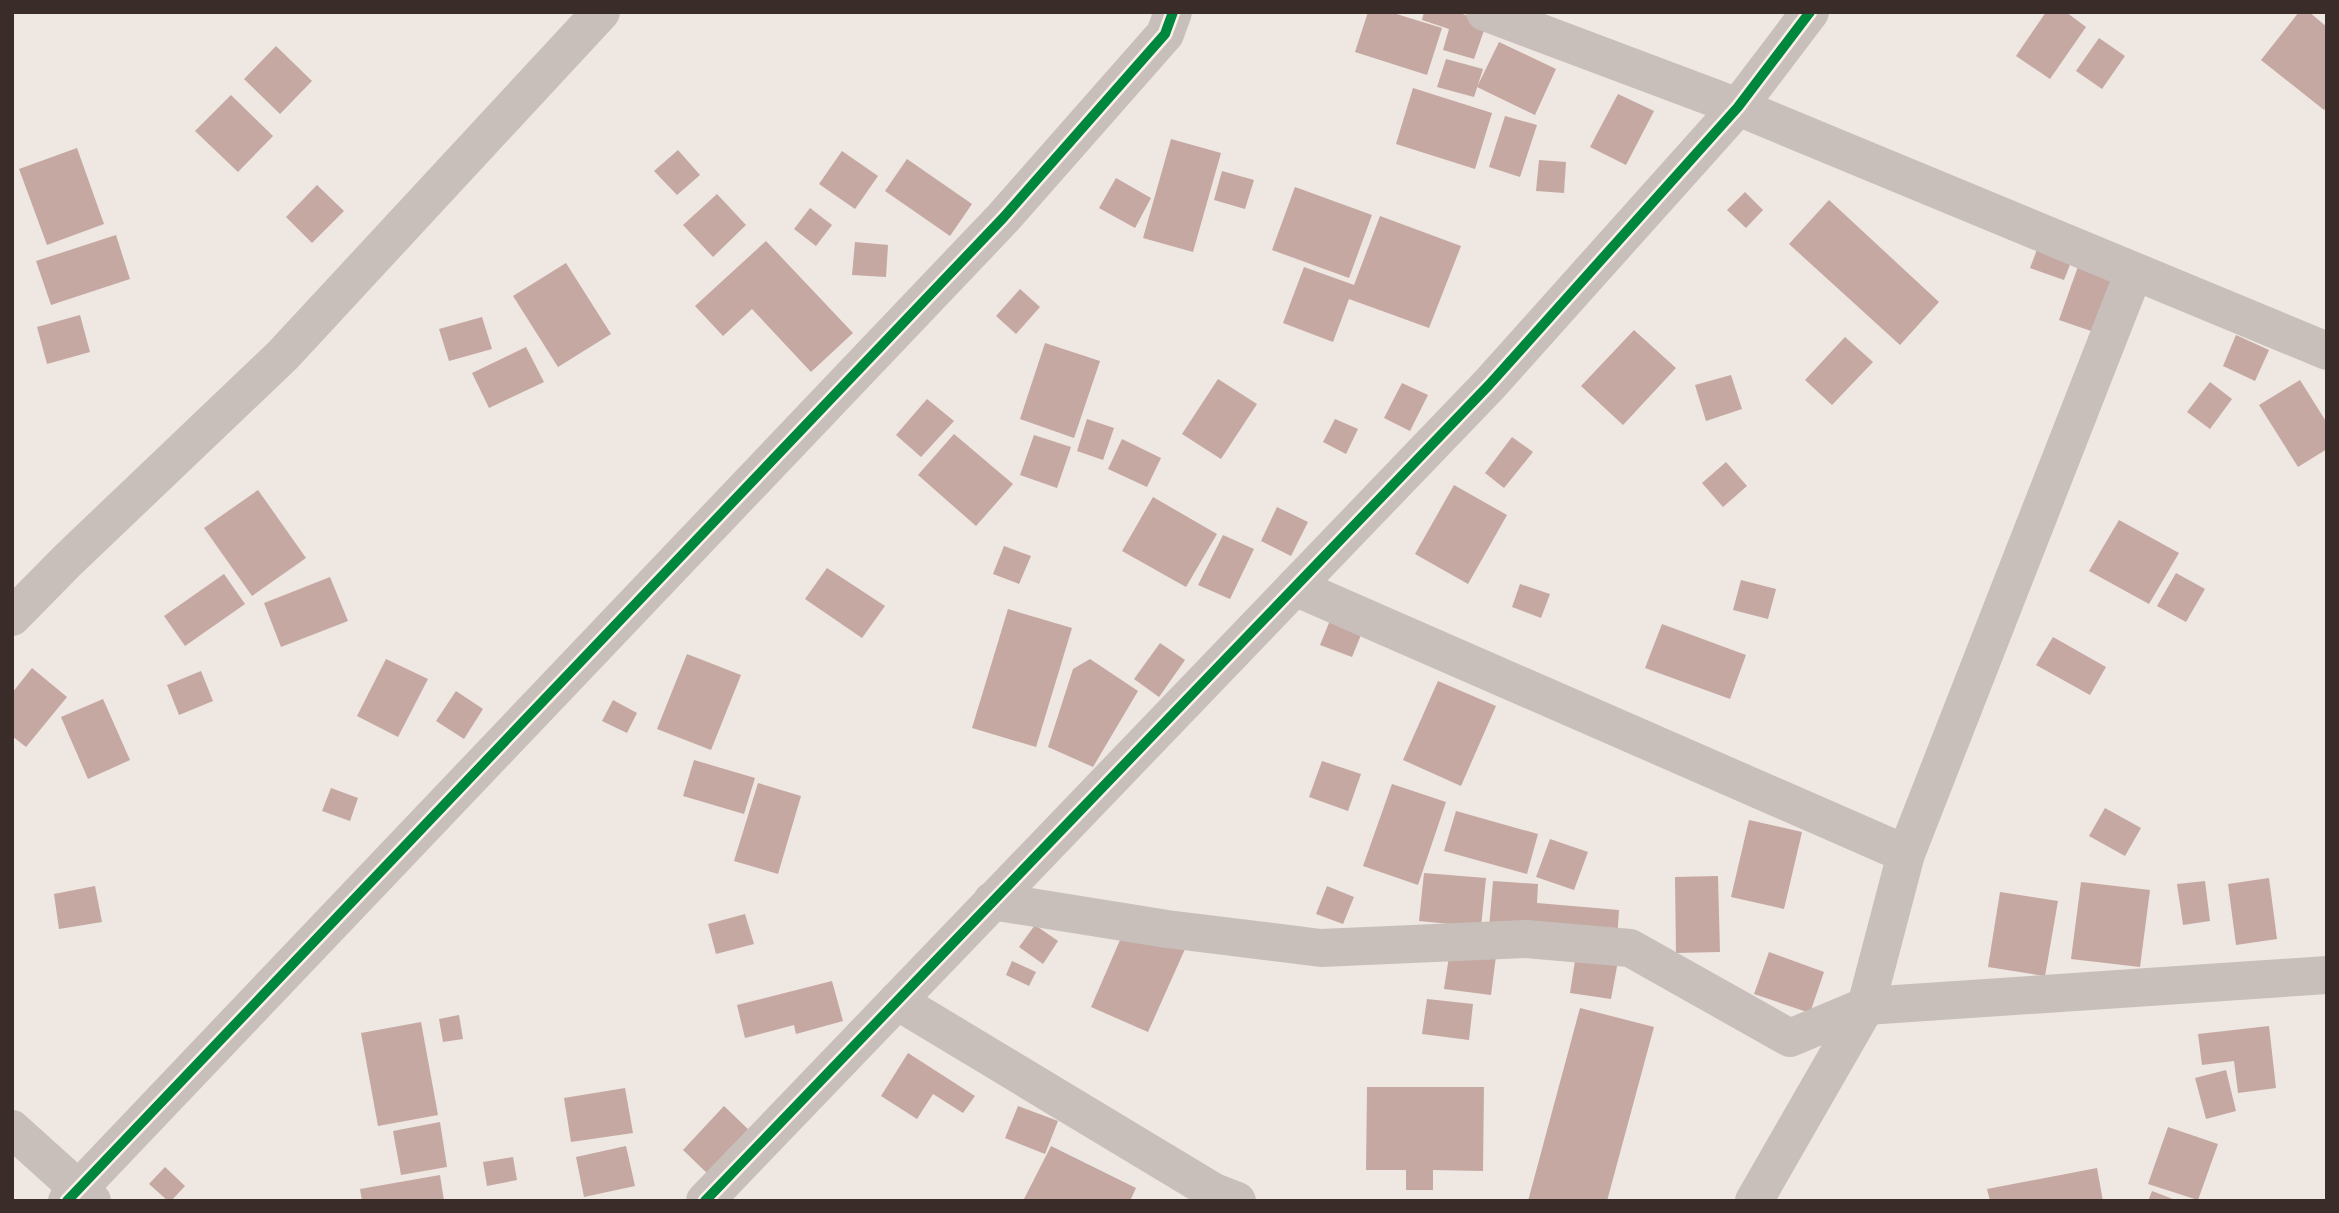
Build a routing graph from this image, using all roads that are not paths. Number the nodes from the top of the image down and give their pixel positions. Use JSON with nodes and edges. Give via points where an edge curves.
{"nodes":[{"id":1,"x":1173,"y":12,"type":"edge"},
{"id":2,"x":1485,"y":12,"type":"edge"},
{"id":3,"x":1810,"y":12,"type":"edge"},
{"id":4,"x":596,"y":13,"type":"edge"},
{"id":5,"x":1738,"y":107,"type":"junction"},
{"id":6,"x":2134,"y":272,"type":"junction"},
{"id":7,"x":2327,"y":351,"type":"edge"},
{"id":8,"x":1295,"y":587,"type":"junction"},
{"id":9,"x":12,"y":617,"type":"edge"},
{"id":10,"x":1906,"y":854,"type":"junction"},
{"id":11,"x":992,"y":901,"type":"junction"},
{"id":12,"x":2327,"y":975,"type":"edge"},
{"id":13,"x":897,"y":1001,"type":"junction"},
{"id":14,"x":1866,"y":1006,"type":"junction"},
{"id":15,"x":12,"y":1129,"type":"edge"},
{"id":16,"x":80,"y":1196,"type":"edge"},
{"id":17,"x":705,"y":1201,"type":"edge"},
{"id":18,"x":1237,"y":1201,"type":"edge"},
{"id":19,"x":1755,"y":1201,"type":"edge"}],
"edges":[{"from":1,"to":16,"type":"street","via":[[1164,34],[1003,218]]},
{"from":2,"to":5,"type":"street"},
{"from":3,"to":5,"type":"street"},
{"from":4,"to":9,"type":"street","via":[[283,355]]},
{"from":5,"to":6,"type":"street"},
{"from":5,"to":8,"type":"street","via":[[1489,385]]},
{"from":6,"to":7,"type":"street"},
{"from":6,"to":10,"type":"street"},
{"from":8,"to":10,"type":"street"},
{"from":8,"to":11,"type":"street"},
{"from":10,"to":14,"type":"street"},
{"from":11,"to":13,"type":"street"},
{"from":11,"to":14,"type":"street","via":[[1321,948],[1526,939],[1630,947],[1790,1038]]},
{"from":12,"to":14,"type":"street"},
{"from":13,"to":17,"type":"street"},
{"from":13,"to":18,"type":"street","via":[[1214,1192]]},
{"from":14,"to":19,"type":"street"},
{"from":15,"to":16,"type":"street"}]}
